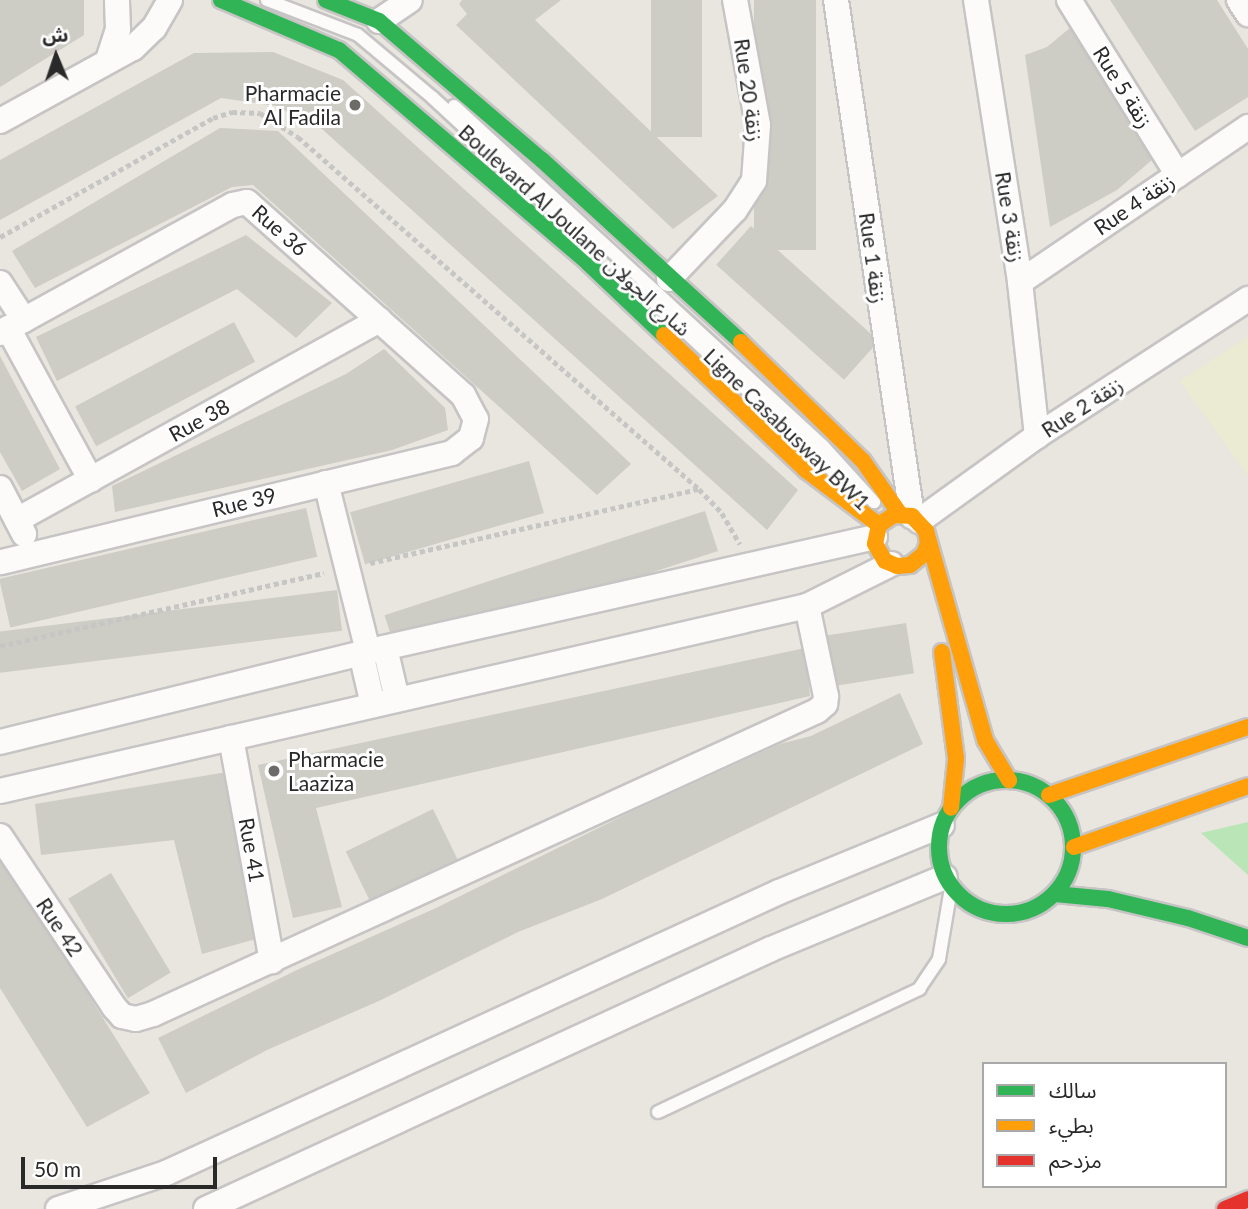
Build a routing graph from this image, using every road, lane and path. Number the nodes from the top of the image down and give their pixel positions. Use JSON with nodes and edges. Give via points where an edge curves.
{"nodes":[{"id":1,"x":117,"y":0,"type":"edge"},
{"id":2,"x":170,"y":0,"type":"edge"},
{"id":3,"x":221,"y":0,"type":"edge"},
{"id":4,"x":267,"y":0,"type":"edge"},
{"id":5,"x":286,"y":0,"type":"edge"},
{"id":6,"x":326,"y":0,"type":"edge"},
{"id":7,"x":410,"y":0,"type":"edge"},
{"id":8,"x":735,"y":0,"type":"edge"},
{"id":9,"x":836,"y":0,"type":"edge"},
{"id":10,"x":976,"y":0,"type":"edge"},
{"id":11,"x":1069,"y":0,"type":"edge"},
{"id":12,"x":1240,"y":0,"type":"edge"},
{"id":13,"x":1248,"y":14,"type":"edge"},
{"id":14,"x":379,"y":21,"type":"junction"},
{"id":15,"x":108,"y":60,"type":"junction"},
{"id":16,"x":0,"y":121,"type":"edge"},
{"id":17,"x":1248,"y":127,"type":"edge"},
{"id":18,"x":1178,"y":175,"type":"junction"},
{"id":19,"x":0,"y":237,"type":"edge"},
{"id":20,"x":668,"y":279,"type":"junction"},
{"id":21,"x":1020,"y":282,"type":"junction"},
{"id":22,"x":0,"y":283,"type":"edge"},
{"id":23,"x":1248,"y":299,"type":"edge"},
{"id":24,"x":380,"y":320,"type":"junction"},
{"id":25,"x":11,"y":327,"type":"edge"},
{"id":26,"x":475,"y":426,"type":"joint"},
{"id":27,"x":1037,"y":436,"type":"junction"},
{"id":28,"x":91,"y":480,"type":"junction"},
{"id":29,"x":326,"y":483,"type":"junction"},
{"id":30,"x":0,"y":488,"type":"edge"},
{"id":31,"x":17,"y":520,"type":"junction"},
{"id":32,"x":898,"y":523,"type":"junction"},
{"id":33,"x":34,"y":553,"type":"junction"},
{"id":34,"x":0,"y":562,"type":"edge"},
{"id":35,"x":749,"y":565,"type":"junction"},
{"id":36,"x":905,"y":568,"type":"junction"},
{"id":37,"x":927,"y":597,"type":"dead end"},
{"id":38,"x":807,"y":606,"type":"junction"},
{"id":39,"x":371,"y":651,"type":"junction"},
{"id":40,"x":385,"y":702,"type":"junction"},
{"id":41,"x":1248,"y":727,"type":"edge"},
{"id":42,"x":231,"y":738,"type":"junction"},
{"id":43,"x":0,"y":742,"type":"edge"},
{"id":44,"x":1009,"y":780,"type":"junction"},
{"id":45,"x":1248,"y":786,"type":"edge"},
{"id":46,"x":0,"y":791,"type":"edge"},
{"id":47,"x":1049,"y":796,"type":"junction"},
{"id":48,"x":947,"y":816,"type":"junction"},
{"id":49,"x":0,"y":836,"type":"edge"},
{"id":50,"x":1074,"y":847,"type":"junction"},
{"id":51,"x":948,"y":882,"type":"junction"},
{"id":52,"x":1055,"y":894,"type":"junction"},
{"id":53,"x":1248,"y":938,"type":"edge"},
{"id":54,"x":272,"y":961,"type":"junction"},
{"id":55,"x":658,"y":1112,"type":"dead end"},
{"id":56,"x":1248,"y":1199,"type":"edge"},
{"id":57,"x":58,"y":1209,"type":"edge"},
{"id":58,"x":206,"y":1209,"type":"edge"},
{"id":59,"x":1225,"y":1209,"type":"edge"}],
"edges":[{"from":1,"to":15,"type":"street","via":[[118,30]]},
{"from":2,"to":15,"type":"street","via":[[144,39]]},
{"from":3,"to":32,"type":"main road","name":"Boulevard Al Joulane شارع الجولان","via":[[339,50],[588,263],[806,470]]},
{"from":4,"to":32,"type":"lane","name":"Ligne Casabusway BW1","via":[[358,36],[433,98]]},
{"from":5,"to":32,"type":"lane","name":"Ligne Casabusway BW1","via":[[365,31],[442,95],[823,446]]},
{"from":6,"to":14,"type":"main road","name":"Boulevard Al Joulane شارع الجولان"},
{"from":7,"to":14,"type":"street"},
{"from":8,"to":20,"type":"street","name":"Rue 20 زنقة","via":[[758,125],[754,181],[735,210]]},
{"from":9,"to":32,"type":"street","name":"Rue 1 زنقة"},
{"from":10,"to":21,"type":"street","name":"Rue 3 زنقة"},
{"from":11,"to":18,"type":"street","name":"Rue 5 زنقة"},
{"from":12,"to":13,"type":"street"},
{"from":14,"to":20,"type":"main road","name":"Boulevard Al Joulane شارع الجولان","via":[[542,160]]},
{"from":15,"to":16,"type":"street"},
{"from":17,"to":18,"type":"street","name":"Rue 4 زنقة"},
{"from":18,"to":21,"type":"street","name":"Rue 4 زنقة"},
{"from":19,"to":35,"type":"path","via":[[213,118],[232,112],[269,117],[298,137],[699,489],[722,513]]},
{"from":20,"to":32,"type":"main road","name":"Boulevard Al Joulane شارع الجولان","via":[[863,461]]},
{"from":21,"to":27,"type":"street","name":"Rue 3 زنقة"},
{"from":22,"to":25,"type":"street"},
{"from":23,"to":27,"type":"street","name":"Rue 2 زنقة"},
{"from":24,"to":25,"type":"street","name":"Rue 36","via":[[247,202],[233,205]]},
{"from":24,"to":26,"type":"street","name":"Rue 36","via":[[464,396],[474,412]]},
{"from":24,"to":28,"type":"street","name":"Rue 38"},
{"from":25,"to":28,"type":"street"},
{"from":26,"to":29,"type":"street","name":"Rue 39","via":[[471,438],[452,453]]},
{"from":27,"to":32,"type":"street","name":"Rue 2 زنقة"},
{"from":28,"to":31,"type":"street","name":"Rue 38"},
{"from":29,"to":33,"type":"street","name":"Rue 39"},
{"from":29,"to":39,"type":"street"},
{"from":30,"to":31,"type":"street"},
{"from":31,"to":33,"type":"street"},
{"from":32,"to":35,"type":"street"},
{"from":32,"to":36,"type":"main road","via":[[880,556]]},
{"from":32,"to":36,"type":"main road","via":[[928,542],[924,554]]},
{"from":32,"to":44,"type":"main road","via":[[985,740]]},
{"from":33,"to":34,"type":"street","name":"Rue 39"},
{"from":35,"to":39,"type":"street"},
{"from":36,"to":38,"type":"street"},
{"from":37,"to":48,"type":"main road","via":[[940,635],[956,759]]},
{"from":38,"to":40,"type":"street"},
{"from":38,"to":54,"type":"street","via":[[826,696],[817,711]]},
{"from":39,"to":40,"type":"street"},
{"from":39,"to":43,"type":"street"},
{"from":40,"to":42,"type":"street"},
{"from":41,"to":47,"type":"main road"},
{"from":42,"to":46,"type":"street"},
{"from":42,"to":54,"type":"street","name":"Rue 41"},
{"from":44,"to":47,"type":"main road","via":[[1030,784]]},
{"from":44,"to":48,"type":"main road","via":[[987,782],[967,792]]},
{"from":45,"to":50,"type":"main road"},
{"from":47,"to":50,"type":"main road","via":[[1071,827]]},
{"from":48,"to":51,"type":"main road","via":[[938,851]]},
{"from":48,"to":57,"type":"street","via":[[177,1169]]},
{"from":49,"to":54,"type":"street","name":"Rue 42","via":[[122,1016],[136,1019],[153,1014]]},
{"from":50,"to":52,"type":"main road","via":[[1072,864]]},
{"from":51,"to":52,"type":"main road","via":[[968,904],[990,913],[1014,915],[1036,908]]},
{"from":51,"to":55,"type":"lane","via":[[940,959],[919,989]]},
{"from":51,"to":58,"type":"street","via":[[771,949]]},
{"from":52,"to":53,"type":"main road","via":[[1108,899]]},
{"from":56,"to":59,"type":"main road"}]}
